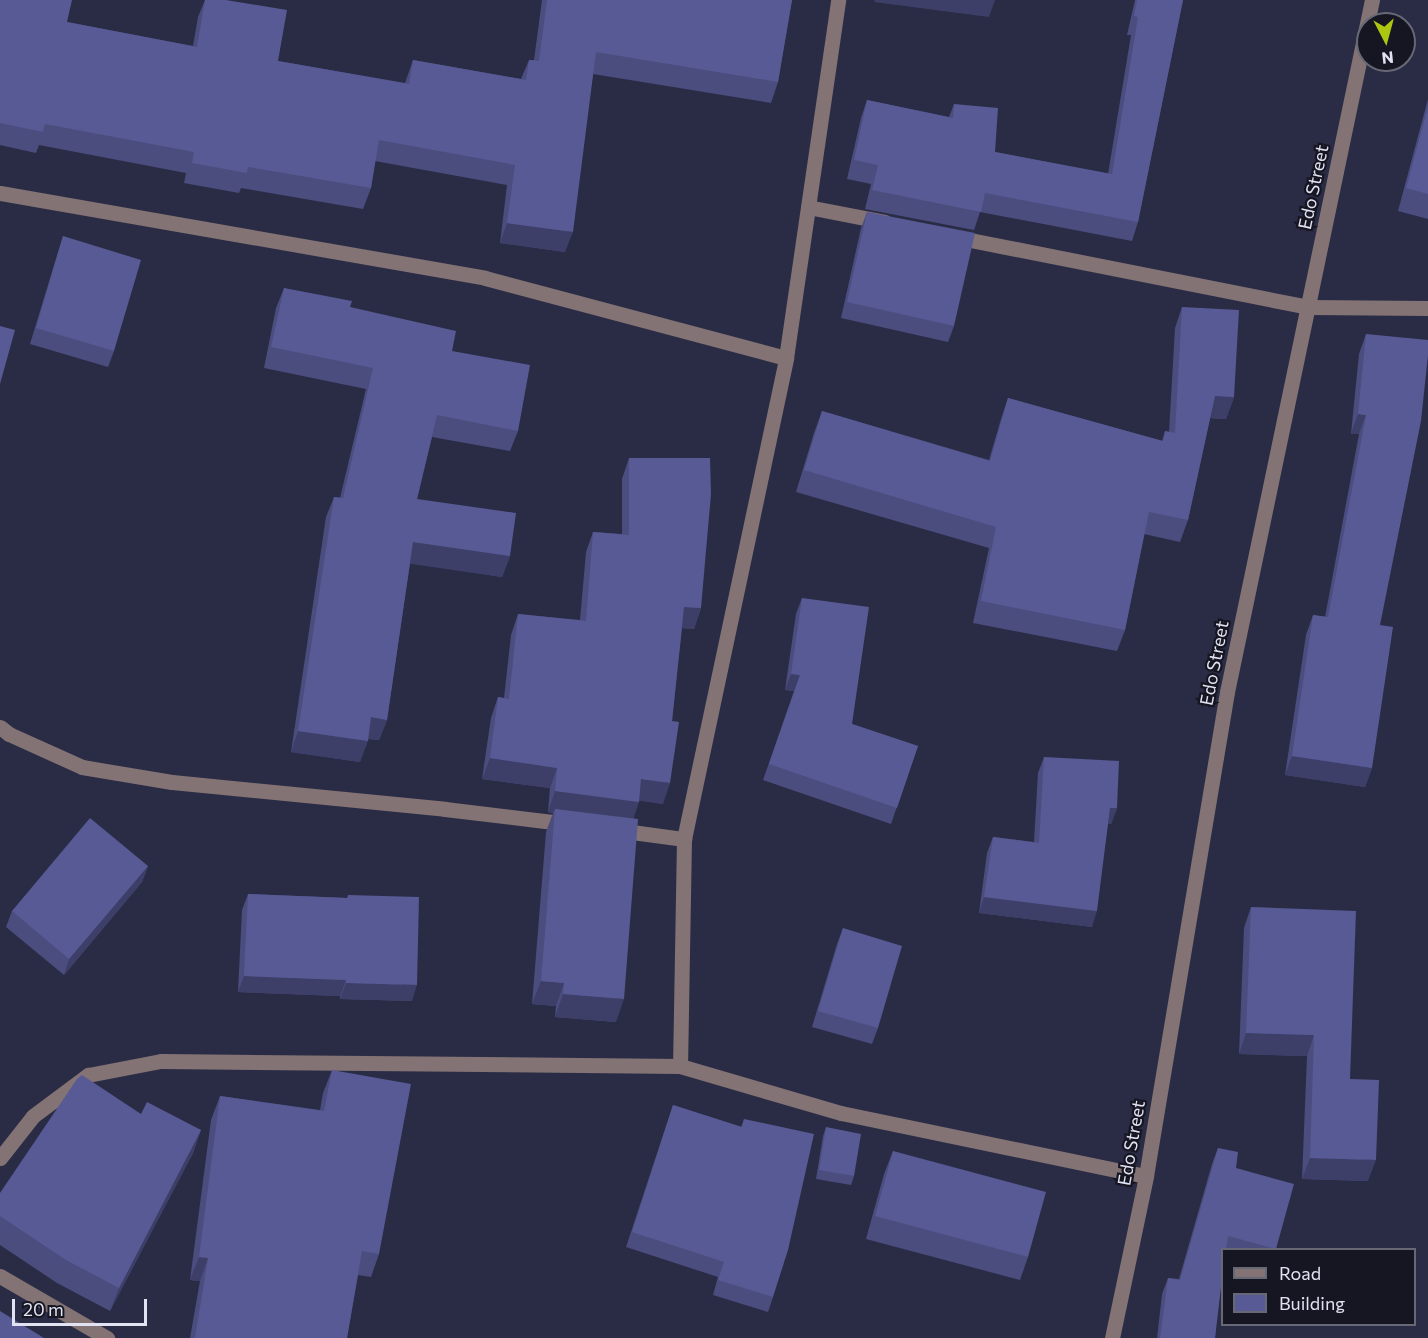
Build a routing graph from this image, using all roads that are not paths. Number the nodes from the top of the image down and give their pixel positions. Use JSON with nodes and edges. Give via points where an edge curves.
{"nodes":[{"id":1,"x":838,"y":0,"type":"edge"},
{"id":2,"x":1372,"y":0,"type":"edge"},
{"id":3,"x":0,"y":193,"type":"edge"},
{"id":4,"x":808,"y":207,"type":"junction"},
{"id":5,"x":901,"y":226,"type":"edge"},
{"id":6,"x":936,"y":233,"type":"edge"},
{"id":7,"x":1308,"y":307,"type":"junction"},
{"id":8,"x":1428,"y":308,"type":"edge"},
{"id":9,"x":786,"y":358,"type":"junction"},
{"id":10,"x":0,"y":727,"type":"edge"},
{"id":11,"x":582,"y":826,"type":"edge"},
{"id":12,"x":604,"y":829,"type":"edge"},
{"id":13,"x":684,"y":839,"type":"junction"},
{"id":14,"x":680,"y":1066,"type":"junction"},
{"id":15,"x":0,"y":1158,"type":"edge"},
{"id":16,"x":1146,"y":1176,"type":"junction"},
{"id":17,"x":0,"y":1276,"type":"edge"},
{"id":18,"x":107,"y":1338,"type":"edge"},
{"id":19,"x":1112,"y":1338,"type":"edge"}],
"edges":[{"from":1,"to":4,"type":"street"},
{"from":2,"to":7,"type":"street","name":"Edo Street"},
{"from":3,"to":9,"type":"street","via":[[485,278]]},
{"from":4,"to":5,"type":"street"},
{"from":4,"to":9,"type":"street"},
{"from":6,"to":7,"type":"street"},
{"from":7,"to":8,"type":"street"},
{"from":7,"to":16,"type":"street","name":"Edo Street","via":[[1227,692]]},
{"from":9,"to":13,"type":"street"},
{"from":10,"to":11,"type":"street","via":[[82,767],[172,782],[445,808]]},
{"from":12,"to":13,"type":"street"},
{"from":13,"to":14,"type":"street"},
{"from":14,"to":15,"type":"street","via":[[161,1061],[88,1075],[33,1116]]},
{"from":14,"to":16,"type":"street","via":[[841,1113]]},
{"from":16,"to":19,"type":"street","name":"Edo Street"},
{"from":17,"to":18,"type":"street"}]}
